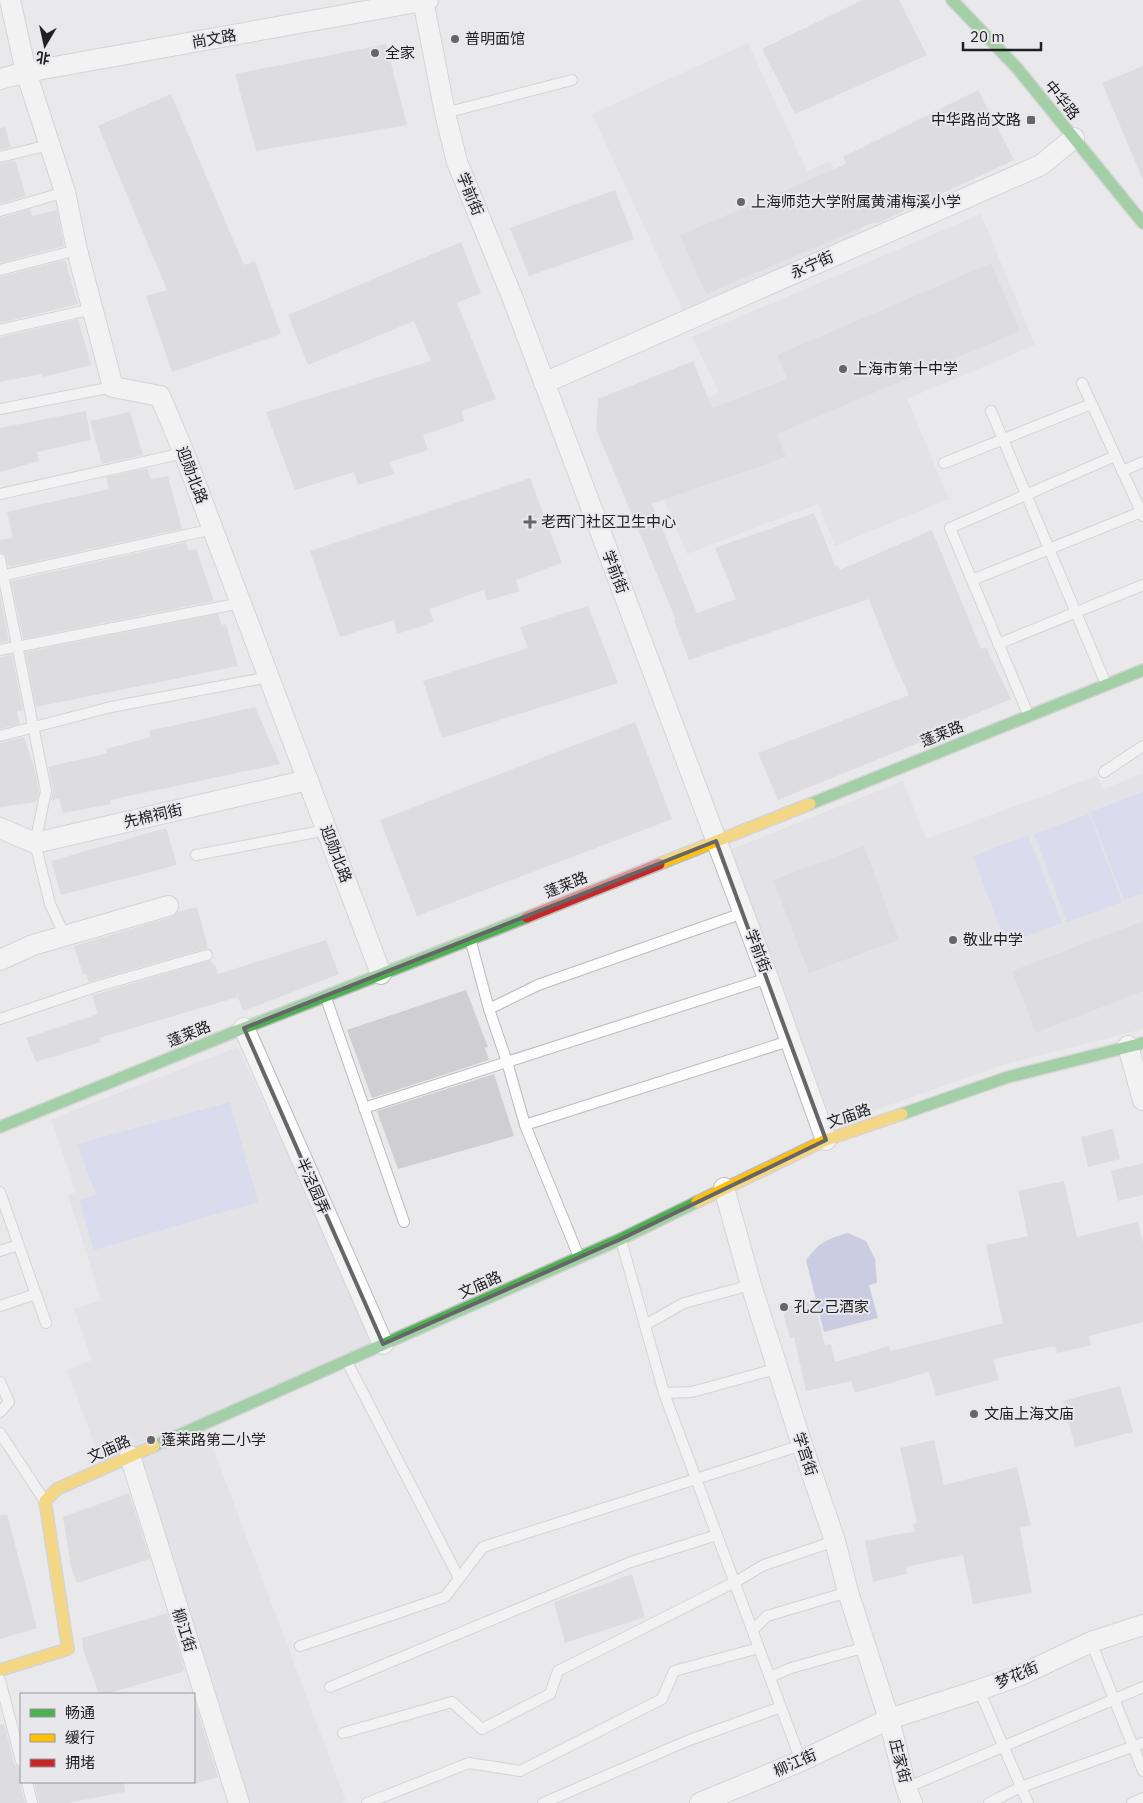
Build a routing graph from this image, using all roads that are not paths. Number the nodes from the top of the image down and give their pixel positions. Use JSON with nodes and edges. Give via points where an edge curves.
{"nodes":[{"id":1,"x":10,"y":0,"type":"edge"},
{"id":2,"x":952,"y":0,"type":"edge"},
{"id":3,"x":425,"y":1,"type":"edge"},
{"id":4,"x":26,"y":72,"type":"junction"},
{"id":5,"x":0,"y":79,"type":"edge"},
{"id":6,"x":572,"y":80,"type":"dead end"},
{"id":7,"x":445,"y":113,"type":"junction"},
{"id":8,"x":1074,"y":138,"type":"junction"},
{"id":9,"x":49,"y":145,"type":"junction"},
{"id":10,"x":0,"y":157,"type":"edge"},
{"id":11,"x":65,"y":192,"type":"junction"},
{"id":12,"x":0,"y":211,"type":"edge"},
{"id":13,"x":1143,"y":222,"type":"edge"},
{"id":14,"x":77,"y":250,"type":"junction"},
{"id":15,"x":0,"y":270,"type":"edge"},
{"id":16,"x":94,"y":310,"type":"junction"},
{"id":17,"x":0,"y":330,"type":"edge"},
{"id":18,"x":544,"y":383,"type":"junction"},
{"id":19,"x":1082,"y":383,"type":"dead end"},
{"id":20,"x":112,"y":387,"type":"junction"},
{"id":21,"x":1091,"y":404,"type":"junction"},
{"id":22,"x":0,"y":408,"type":"edge"},
{"id":23,"x":991,"y":410,"type":"dead end"},
{"id":24,"x":1003,"y":440,"type":"junction"},
{"id":25,"x":184,"y":453,"type":"junction"},
{"id":26,"x":1115,"y":456,"type":"junction"},
{"id":27,"x":1143,"y":462,"type":"edge"},
{"id":28,"x":944,"y":463,"type":"dead end"},
{"id":29,"x":1122,"y":471,"type":"junction"},
{"id":30,"x":0,"y":494,"type":"edge"},
{"id":31,"x":1026,"y":495,"type":"junction"},
{"id":32,"x":1142,"y":514,"type":"edge"},
{"id":33,"x":213,"y":529,"type":"junction"},
{"id":34,"x":1049,"y":549,"type":"junction"},
{"id":35,"x":0,"y":559,"type":"edge"},
{"id":36,"x":1,"y":576,"type":"edge"},
{"id":37,"x":972,"y":580,"type":"junction"},
{"id":38,"x":1143,"y":585,"type":"edge"},
{"id":39,"x":241,"y":603,"type":"junction"},
{"id":40,"x":1076,"y":612,"type":"junction"},
{"id":41,"x":998,"y":644,"type":"junction"},
{"id":42,"x":17,"y":646,"type":"junction"},
{"id":43,"x":0,"y":650,"type":"edge"},
{"id":44,"x":1143,"y":670,"type":"edge"},
{"id":45,"x":269,"y":677,"type":"junction"},
{"id":46,"x":1106,"y":684,"type":"junction"},
{"id":47,"x":1029,"y":716,"type":"junction"},
{"id":48,"x":33,"y":727,"type":"junction"},
{"id":49,"x":0,"y":736,"type":"edge"},
{"id":50,"x":1143,"y":746,"type":"edge"},
{"id":51,"x":1104,"y":772,"type":"dead end"},
{"id":52,"x":308,"y":780,"type":"junction"},
{"id":53,"x":0,"y":828,"type":"edge"},
{"id":54,"x":327,"y":830,"type":"junction"},
{"id":55,"x":716,"y":841,"type":"junction"},
{"id":56,"x":35,"y":843,"type":"junction"},
{"id":57,"x":196,"y":855,"type":"dead end"},
{"id":58,"x":168,"y":906,"type":"dead end"},
{"id":59,"x":743,"y":913,"type":"junction"},
{"id":60,"x":65,"y":936,"type":"junction"},
{"id":61,"x":470,"y":940,"type":"junction"},
{"id":62,"x":207,"y":955,"type":"dead end"},
{"id":63,"x":0,"y":960,"type":"edge"},
{"id":64,"x":381,"y":974,"type":"junction"},
{"id":65,"x":768,"y":978,"type":"junction"},
{"id":66,"x":325,"y":996,"type":"junction"},
{"id":67,"x":489,"y":1009,"type":"junction"},
{"id":68,"x":0,"y":1019,"type":"edge"},
{"id":69,"x":244,"y":1028,"type":"junction"},
{"id":70,"x":790,"y":1041,"type":"junction"},
{"id":71,"x":1136,"y":1044,"type":"edge"},
{"id":72,"x":507,"y":1062,"type":"junction"},
{"id":73,"x":1143,"y":1100,"type":"edge"},
{"id":74,"x":364,"y":1108,"type":"junction"},
{"id":75,"x":525,"y":1125,"type":"junction"},
{"id":76,"x":0,"y":1127,"type":"edge"},
{"id":77,"x":826,"y":1140,"type":"junction"},
{"id":78,"x":724,"y":1188,"type":"junction"},
{"id":79,"x":0,"y":1192,"type":"edge"},
{"id":80,"x":404,"y":1222,"type":"dead end"},
{"id":81,"x":621,"y":1239,"type":"junction"},
{"id":82,"x":18,"y":1245,"type":"junction"},
{"id":83,"x":0,"y":1251,"type":"edge"},
{"id":84,"x":579,"y":1258,"type":"junction"},
{"id":85,"x":751,"y":1285,"type":"junction"},
{"id":86,"x":36,"y":1294,"type":"junction"},
{"id":87,"x":0,"y":1306,"type":"edge"},
{"id":88,"x":46,"y":1323,"type":"dead end"},
{"id":89,"x":645,"y":1325,"type":"junction"},
{"id":90,"x":383,"y":1344,"type":"junction"},
{"id":91,"x":346,"y":1361,"type":"junction"},
{"id":92,"x":779,"y":1368,"type":"junction"},
{"id":93,"x":0,"y":1382,"type":"edge"},
{"id":94,"x":664,"y":1393,"type":"junction"},
{"id":95,"x":0,"y":1412,"type":"edge"},
{"id":96,"x":0,"y":1433,"type":"edge"},
{"id":97,"x":802,"y":1445,"type":"junction"},
{"id":98,"x":130,"y":1456,"type":"junction"},
{"id":99,"x":696,"y":1478,"type":"junction"},
{"id":100,"x":45,"y":1501,"type":"junction"},
{"id":101,"x":717,"y":1536,"type":"junction"},
{"id":102,"x":835,"y":1542,"type":"junction"},
{"id":103,"x":459,"y":1578,"type":"junction"},
{"id":104,"x":735,"y":1582,"type":"junction"},
{"id":105,"x":848,"y":1592,"type":"junction"},
{"id":106,"x":1143,"y":1625,"type":"edge"},
{"id":107,"x":753,"y":1630,"type":"junction"},
{"id":108,"x":1091,"y":1642,"type":"junction"},
{"id":109,"x":300,"y":1646,"type":"dead end"},
{"id":110,"x":866,"y":1647,"type":"junction"},
{"id":111,"x":759,"y":1648,"type":"junction"},
{"id":112,"x":0,"y":1670,"type":"edge"},
{"id":113,"x":770,"y":1677,"type":"junction"},
{"id":114,"x":0,"y":1680,"type":"edge"},
{"id":115,"x":330,"y":1687,"type":"dead end"},
{"id":116,"x":1143,"y":1687,"type":"edge"},
{"id":117,"x":980,"y":1690,"type":"junction"},
{"id":118,"x":1114,"y":1700,"type":"junction"},
{"id":119,"x":781,"y":1707,"type":"junction"},
{"id":120,"x":889,"y":1719,"type":"junction"},
{"id":121,"x":343,"y":1733,"type":"dead end"},
{"id":122,"x":1003,"y":1745,"type":"junction"},
{"id":123,"x":1138,"y":1745,"type":"edge"},
{"id":124,"x":20,"y":1757,"type":"edge"},
{"id":125,"x":802,"y":1761,"type":"junction"},
{"id":126,"x":1143,"y":1771,"type":"edge"},
{"id":127,"x":27,"y":1783,"type":"edge"},
{"id":128,"x":1021,"y":1787,"type":"junction"},
{"id":129,"x":909,"y":1796,"type":"edge"},
{"id":130,"x":1143,"y":1798,"type":"edge"},
{"id":131,"x":32,"y":1803,"type":"edge"},
{"id":132,"x":238,"y":1803,"type":"edge"},
{"id":133,"x":366,"y":1803,"type":"edge"},
{"id":134,"x":543,"y":1803,"type":"edge"},
{"id":135,"x":700,"y":1803,"type":"edge"},
{"id":136,"x":989,"y":1803,"type":"edge"},
{"id":137,"x":1028,"y":1803,"type":"edge"},
{"id":138,"x":1132,"y":1803,"type":"edge"}],
"edges":[{"from":1,"to":4,"type":"street"},
{"from":2,"to":8,"type":"street","name":"中华路","via":[[1017,68]]},
{"from":3,"to":4,"type":"street","name":"尚文路"},
{"from":3,"to":7,"type":"street","name":"学前街"},
{"from":4,"to":5,"type":"street","name":"尚文路"},
{"from":4,"to":9,"type":"street"},
{"from":6,"to":7,"type":"lane"},
{"from":7,"to":18,"type":"street","name":"学前街","via":[[458,162]]},
{"from":8,"to":13,"type":"street","name":"中华路"},
{"from":8,"to":18,"type":"street","name":"永宁街","via":[[1042,165]]},
{"from":9,"to":10,"type":"lane"},
{"from":9,"to":11,"type":"street"},
{"from":11,"to":12,"type":"lane"},
{"from":11,"to":14,"type":"street"},
{"from":14,"to":15,"type":"lane"},
{"from":14,"to":16,"type":"street"},
{"from":16,"to":17,"type":"lane"},
{"from":16,"to":20,"type":"street"},
{"from":18,"to":55,"type":"street","name":"学前街"},
{"from":19,"to":21,"type":"lane"},
{"from":20,"to":22,"type":"lane"},
{"from":20,"to":25,"type":"street","name":"迎勋北路","via":[[160,396]]},
{"from":21,"to":24,"type":"lane"},
{"from":21,"to":26,"type":"lane"},
{"from":23,"to":24,"type":"lane"},
{"from":24,"to":28,"type":"lane"},
{"from":24,"to":31,"type":"lane"},
{"from":25,"to":30,"type":"lane"},
{"from":25,"to":33,"type":"street","name":"迎勋北路"},
{"from":26,"to":29,"type":"lane"},
{"from":26,"to":31,"type":"lane"},
{"from":27,"to":29,"type":"lane"},
{"from":29,"to":32,"type":"lane"},
{"from":31,"to":34,"type":"lane"},
{"from":31,"to":37,"type":"lane","via":[[950,528]]},
{"from":32,"to":34,"type":"lane"},
{"from":33,"to":36,"type":"lane"},
{"from":33,"to":39,"type":"street","name":"迎勋北路"},
{"from":34,"to":37,"type":"lane"},
{"from":34,"to":40,"type":"lane"},
{"from":35,"to":36,"type":"lane"},
{"from":36,"to":42,"type":"lane"},
{"from":37,"to":41,"type":"lane"},
{"from":38,"to":40,"type":"lane"},
{"from":39,"to":42,"type":"lane"},
{"from":39,"to":45,"type":"street","name":"迎勋北路"},
{"from":40,"to":41,"type":"lane"},
{"from":40,"to":46,"type":"lane"},
{"from":41,"to":47,"type":"lane"},
{"from":42,"to":43,"type":"lane"},
{"from":42,"to":48,"type":"lane"},
{"from":44,"to":46,"type":"street","name":"蓬莱路"},
{"from":45,"to":48,"type":"lane"},
{"from":45,"to":52,"type":"street","name":"迎勋北路"},
{"from":46,"to":47,"type":"street","name":"蓬莱路"},
{"from":47,"to":55,"type":"street","name":"蓬莱路"},
{"from":48,"to":49,"type":"lane"},
{"from":48,"to":56,"type":"lane","via":[[46,791]]},
{"from":50,"to":51,"type":"lane"},
{"from":52,"to":54,"type":"street","name":"迎勋北路"},
{"from":52,"to":56,"type":"street","name":"先棉祠街"},
{"from":53,"to":56,"type":"street"},
{"from":54,"to":57,"type":"lane"},
{"from":54,"to":64,"type":"street","name":"迎勋北路"},
{"from":55,"to":59,"type":"street","name":"学前街"},
{"from":55,"to":61,"type":"street","name":"蓬莱路"},
{"from":56,"to":60,"type":"lane","via":[[50,904]]},
{"from":58,"to":60,"type":"street"},
{"from":59,"to":65,"type":"street","name":"学前街"},
{"from":59,"to":67,"type":"lane","via":[[538,985]]},
{"from":60,"to":63,"type":"street","via":[[33,945]]},
{"from":61,"to":64,"type":"street","name":"蓬莱路"},
{"from":61,"to":67,"type":"lane"},
{"from":62,"to":68,"type":"lane","via":[[95,987]]},
{"from":64,"to":66,"type":"street","name":"蓬莱路"},
{"from":65,"to":70,"type":"street","name":"学前街"},
{"from":65,"to":72,"type":"lane"},
{"from":66,"to":69,"type":"street","name":"蓬莱路"},
{"from":66,"to":74,"type":"lane"},
{"from":67,"to":72,"type":"lane"},
{"from":69,"to":76,"type":"street","name":"蓬莱路"},
{"from":69,"to":90,"type":"street","name":"半泾园弄"},
{"from":70,"to":75,"type":"lane"},
{"from":70,"to":77,"type":"street","name":"学前街"},
{"from":71,"to":73,"type":"street"},
{"from":71,"to":77,"type":"street","name":"文庙路","via":[[1008,1077]]},
{"from":72,"to":74,"type":"lane"},
{"from":72,"to":75,"type":"lane"},
{"from":74,"to":80,"type":"lane"},
{"from":75,"to":84,"type":"lane"},
{"from":77,"to":78,"type":"street","name":"文庙路"},
{"from":78,"to":81,"type":"street","name":"文庙路"},
{"from":78,"to":85,"type":"street","name":"学宫街"},
{"from":79,"to":82,"type":"lane"},
{"from":81,"to":84,"type":"street","name":"文庙路"},
{"from":81,"to":89,"type":"lane"},
{"from":82,"to":83,"type":"lane"},
{"from":82,"to":86,"type":"lane"},
{"from":84,"to":90,"type":"street","name":"文庙路"},
{"from":85,"to":89,"type":"lane","via":[[684,1302]]},
{"from":85,"to":92,"type":"street","name":"学宫街"},
{"from":86,"to":87,"type":"lane"},
{"from":86,"to":88,"type":"lane"},
{"from":89,"to":94,"type":"lane"},
{"from":90,"to":91,"type":"street","name":"文庙路"},
{"from":91,"to":98,"type":"street","name":"文庙路"},
{"from":91,"to":103,"type":"lane"},
{"from":92,"to":94,"type":"lane","via":[[692,1392]]},
{"from":92,"to":97,"type":"street","name":"学宫街"},
{"from":93,"to":95,"type":"lane","via":[[9,1402]]},
{"from":94,"to":99,"type":"lane"},
{"from":96,"to":100,"type":"lane"},
{"from":97,"to":99,"type":"lane"},
{"from":97,"to":102,"type":"street","name":"学宫街"},
{"from":98,"to":100,"type":"street","name":"文庙路","via":[[57,1488]]},
{"from":98,"to":132,"type":"street","name":"柳江街"},
{"from":99,"to":101,"type":"lane"},
{"from":99,"to":103,"type":"lane","via":[[483,1547]]},
{"from":100,"to":112,"type":"street","via":[[68,1649]]},
{"from":101,"to":104,"type":"lane"},
{"from":101,"to":115,"type":"lane","via":[[631,1562]]},
{"from":102,"to":104,"type":"lane","via":[[764,1565]]},
{"from":102,"to":105,"type":"street","name":"学宫街"},
{"from":103,"to":109,"type":"lane","via":[[445,1597]]},
{"from":104,"to":107,"type":"lane"},
{"from":104,"to":121,"type":"lane","via":[[558,1671],[550,1694],[482,1729],[452,1702]]},
{"from":105,"to":107,"type":"lane","via":[[768,1616]]},
{"from":105,"to":110,"type":"street","name":"学宫街"},
{"from":106,"to":108,"type":"street","name":"梦花街"},
{"from":107,"to":111,"type":"lane"},
{"from":108,"to":117,"type":"street","name":"梦花街","via":[[1021,1675]]},
{"from":108,"to":118,"type":"lane"},
{"from":110,"to":113,"type":"lane"},
{"from":110,"to":120,"type":"street","name":"学宫街"},
{"from":111,"to":113,"type":"lane"},
{"from":111,"to":133,"type":"lane","via":[[674,1671],[662,1699],[520,1771],[469,1763]]},
{"from":113,"to":119,"type":"lane"},
{"from":114,"to":124,"type":"lane"},
{"from":116,"to":118,"type":"lane"},
{"from":117,"to":120,"type":"street","name":"梦花街"},
{"from":117,"to":122,"type":"lane"},
{"from":118,"to":122,"type":"lane"},
{"from":118,"to":123,"type":"lane"},
{"from":119,"to":125,"type":"lane"},
{"from":119,"to":134,"type":"lane","via":[[687,1741]]},
{"from":120,"to":125,"type":"street","name":"柳江街"},
{"from":120,"to":129,"type":"street","name":"庄家街"},
{"from":122,"to":128,"type":"lane"},
{"from":122,"to":129,"type":"lane"},
{"from":123,"to":126,"type":"lane"},
{"from":123,"to":128,"type":"lane"},
{"from":125,"to":135,"type":"street","name":"柳江街"},
{"from":127,"to":131,"type":"lane"},
{"from":128,"to":136,"type":"lane"},
{"from":128,"to":137,"type":"lane"},
{"from":130,"to":138,"type":"lane"}]}
